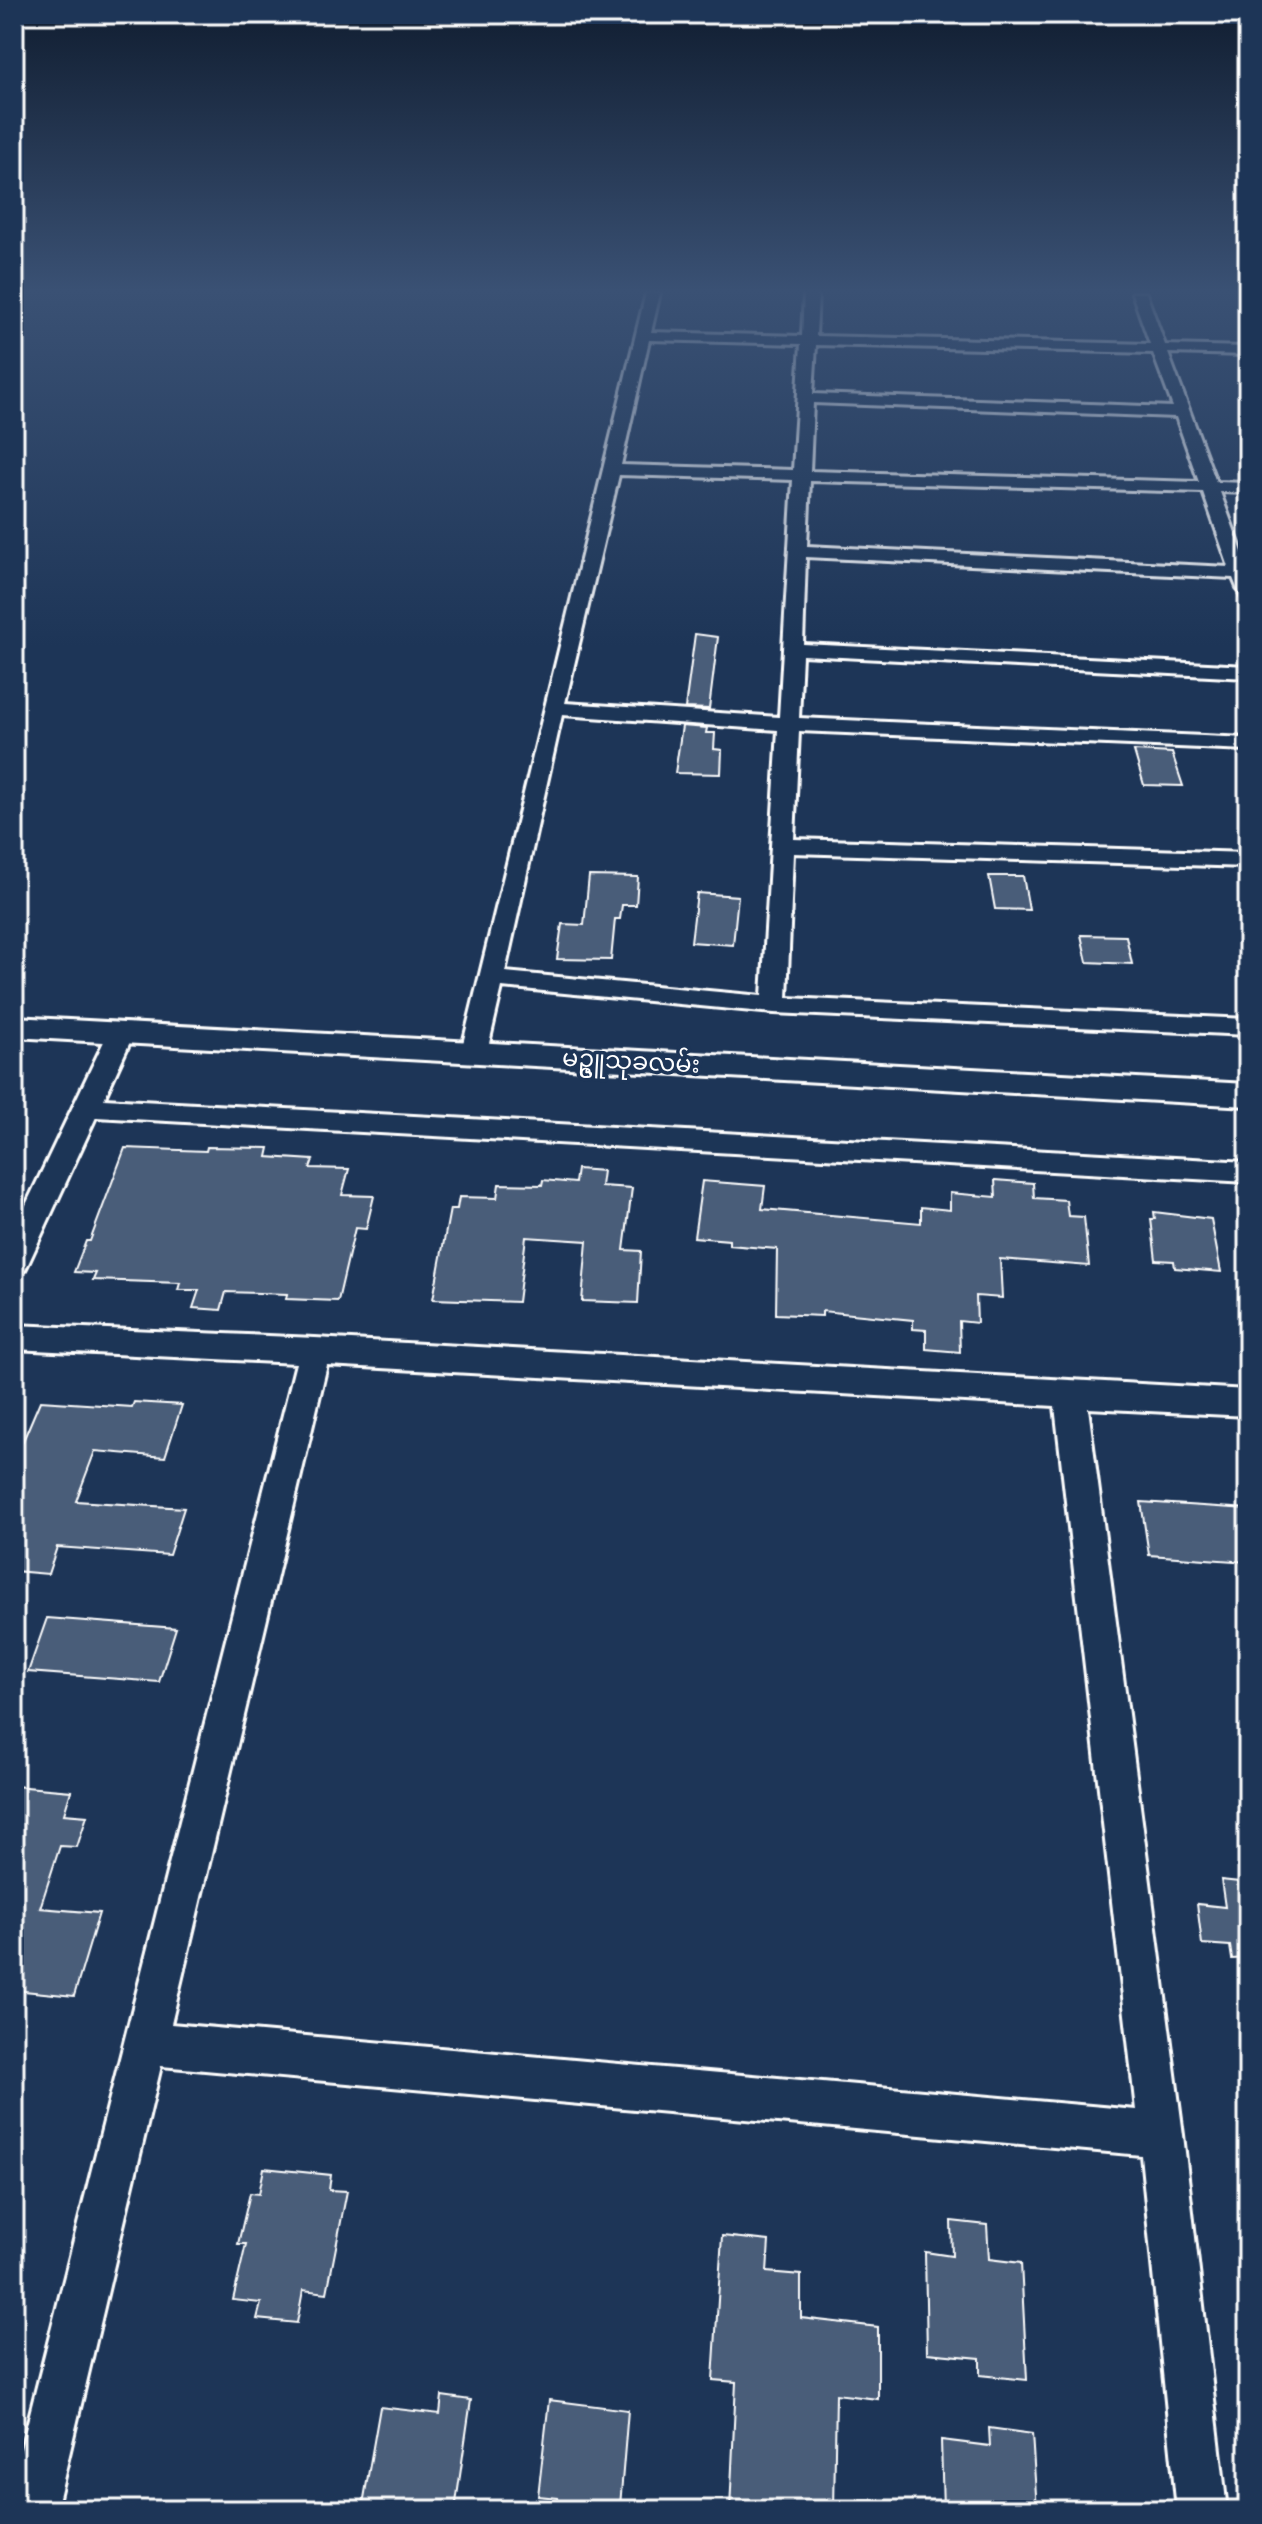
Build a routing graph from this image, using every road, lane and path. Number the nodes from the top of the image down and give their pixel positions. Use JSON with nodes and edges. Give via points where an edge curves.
{"nodes":[{"id":1,"x":626,"y":411,"type":"edge"},
{"id":2,"x":803,"y":411,"type":"edge"},
{"id":3,"x":1149,"y":411,"type":"edge"},
{"id":4,"x":1182,"y":412,"type":"joint"},
{"id":5,"x":612,"y":470,"type":"junction"},
{"id":6,"x":799,"y":474,"type":"junction"},
{"id":7,"x":1208,"y":487,"type":"junction"},
{"id":8,"x":1248,"y":488,"type":"edge"},
{"id":9,"x":798,"y":551,"type":"junction"},
{"id":10,"x":1241,"y":573,"type":"junction"},
{"id":11,"x":1248,"y":593,"type":"edge"},
{"id":12,"x":793,"y":649,"type":"junction"},
{"id":13,"x":1248,"y":672,"type":"edge"},
{"id":14,"x":553,"y":708,"type":"junction"},
{"id":15,"x":788,"y":724,"type":"junction"},
{"id":16,"x":1248,"y":744,"type":"edge"},
{"id":17,"x":783,"y":846,"type":"junction"},
{"id":18,"x":1248,"y":860,"type":"edge"},
{"id":19,"x":491,"y":978,"type":"junction"},
{"id":20,"x":774,"y":1005,"type":"junction"},
{"id":21,"x":14,"y":1027,"type":"edge"},
{"id":22,"x":1248,"y":1027,"type":"edge"},
{"id":23,"x":121,"y":1033,"type":"junction"},
{"id":24,"x":474,"y":1052,"type":"junction"},
{"id":25,"x":1248,"y":1095,"type":"edge"},
{"id":26,"x":86,"y":1107,"type":"junction"},
{"id":27,"x":1248,"y":1172,"type":"edge"},
{"id":28,"x":14,"y":1262,"type":"edge"},
{"id":29,"x":14,"y":1337,"type":"edge"},
{"id":30,"x":315,"y":1350,"type":"junction"},
{"id":31,"x":1070,"y":1395,"type":"junction"},
{"id":32,"x":1248,"y":1403,"type":"edge"},
{"id":33,"x":146,"y":2043,"type":"junction"},
{"id":34,"x":1161,"y":2135,"type":"junction"},
{"id":35,"x":31,"y":2510,"type":"edge"},
{"id":36,"x":1202,"y":2510,"type":"edge"}],
"edges":[{"from":1,"to":5,"type":"street"},
{"from":2,"to":6,"type":"street"},
{"from":3,"to":4,"type":"street"},
{"from":4,"to":7,"type":"street"},
{"from":5,"to":6,"type":"street"},
{"from":5,"to":14,"type":"street"},
{"from":6,"to":7,"type":"street"},
{"from":6,"to":9,"type":"street"},
{"from":7,"to":8,"type":"street"},
{"from":7,"to":10,"type":"street"},
{"from":9,"to":10,"type":"street"},
{"from":9,"to":12,"type":"street"},
{"from":10,"to":11,"type":"street"},
{"from":12,"to":13,"type":"street"},
{"from":12,"to":15,"type":"street"},
{"from":14,"to":15,"type":"street"},
{"from":14,"to":19,"type":"street"},
{"from":15,"to":16,"type":"street"},
{"from":15,"to":17,"type":"street"},
{"from":17,"to":18,"type":"street"},
{"from":17,"to":20,"type":"street"},
{"from":19,"to":20,"type":"street"},
{"from":19,"to":24,"type":"street"},
{"from":20,"to":22,"type":"street"},
{"from":21,"to":23,"type":"street","name":"မဥ္ဇူသုခလမ်း"},
{"from":23,"to":24,"type":"street","name":"မဥ္ဇူသုခလမ်း"},
{"from":23,"to":26,"type":"street"},
{"from":24,"to":25,"type":"street","name":"မဥ္ဇူသုခလမ်း"},
{"from":26,"to":27,"type":"street"},
{"from":26,"to":28,"type":"street"},
{"from":29,"to":30,"type":"street"},
{"from":30,"to":31,"type":"street"},
{"from":30,"to":33,"type":"street"},
{"from":31,"to":32,"type":"street"},
{"from":31,"to":34,"type":"street"},
{"from":33,"to":34,"type":"street"},
{"from":33,"to":35,"type":"street"},
{"from":34,"to":36,"type":"street"}]}
